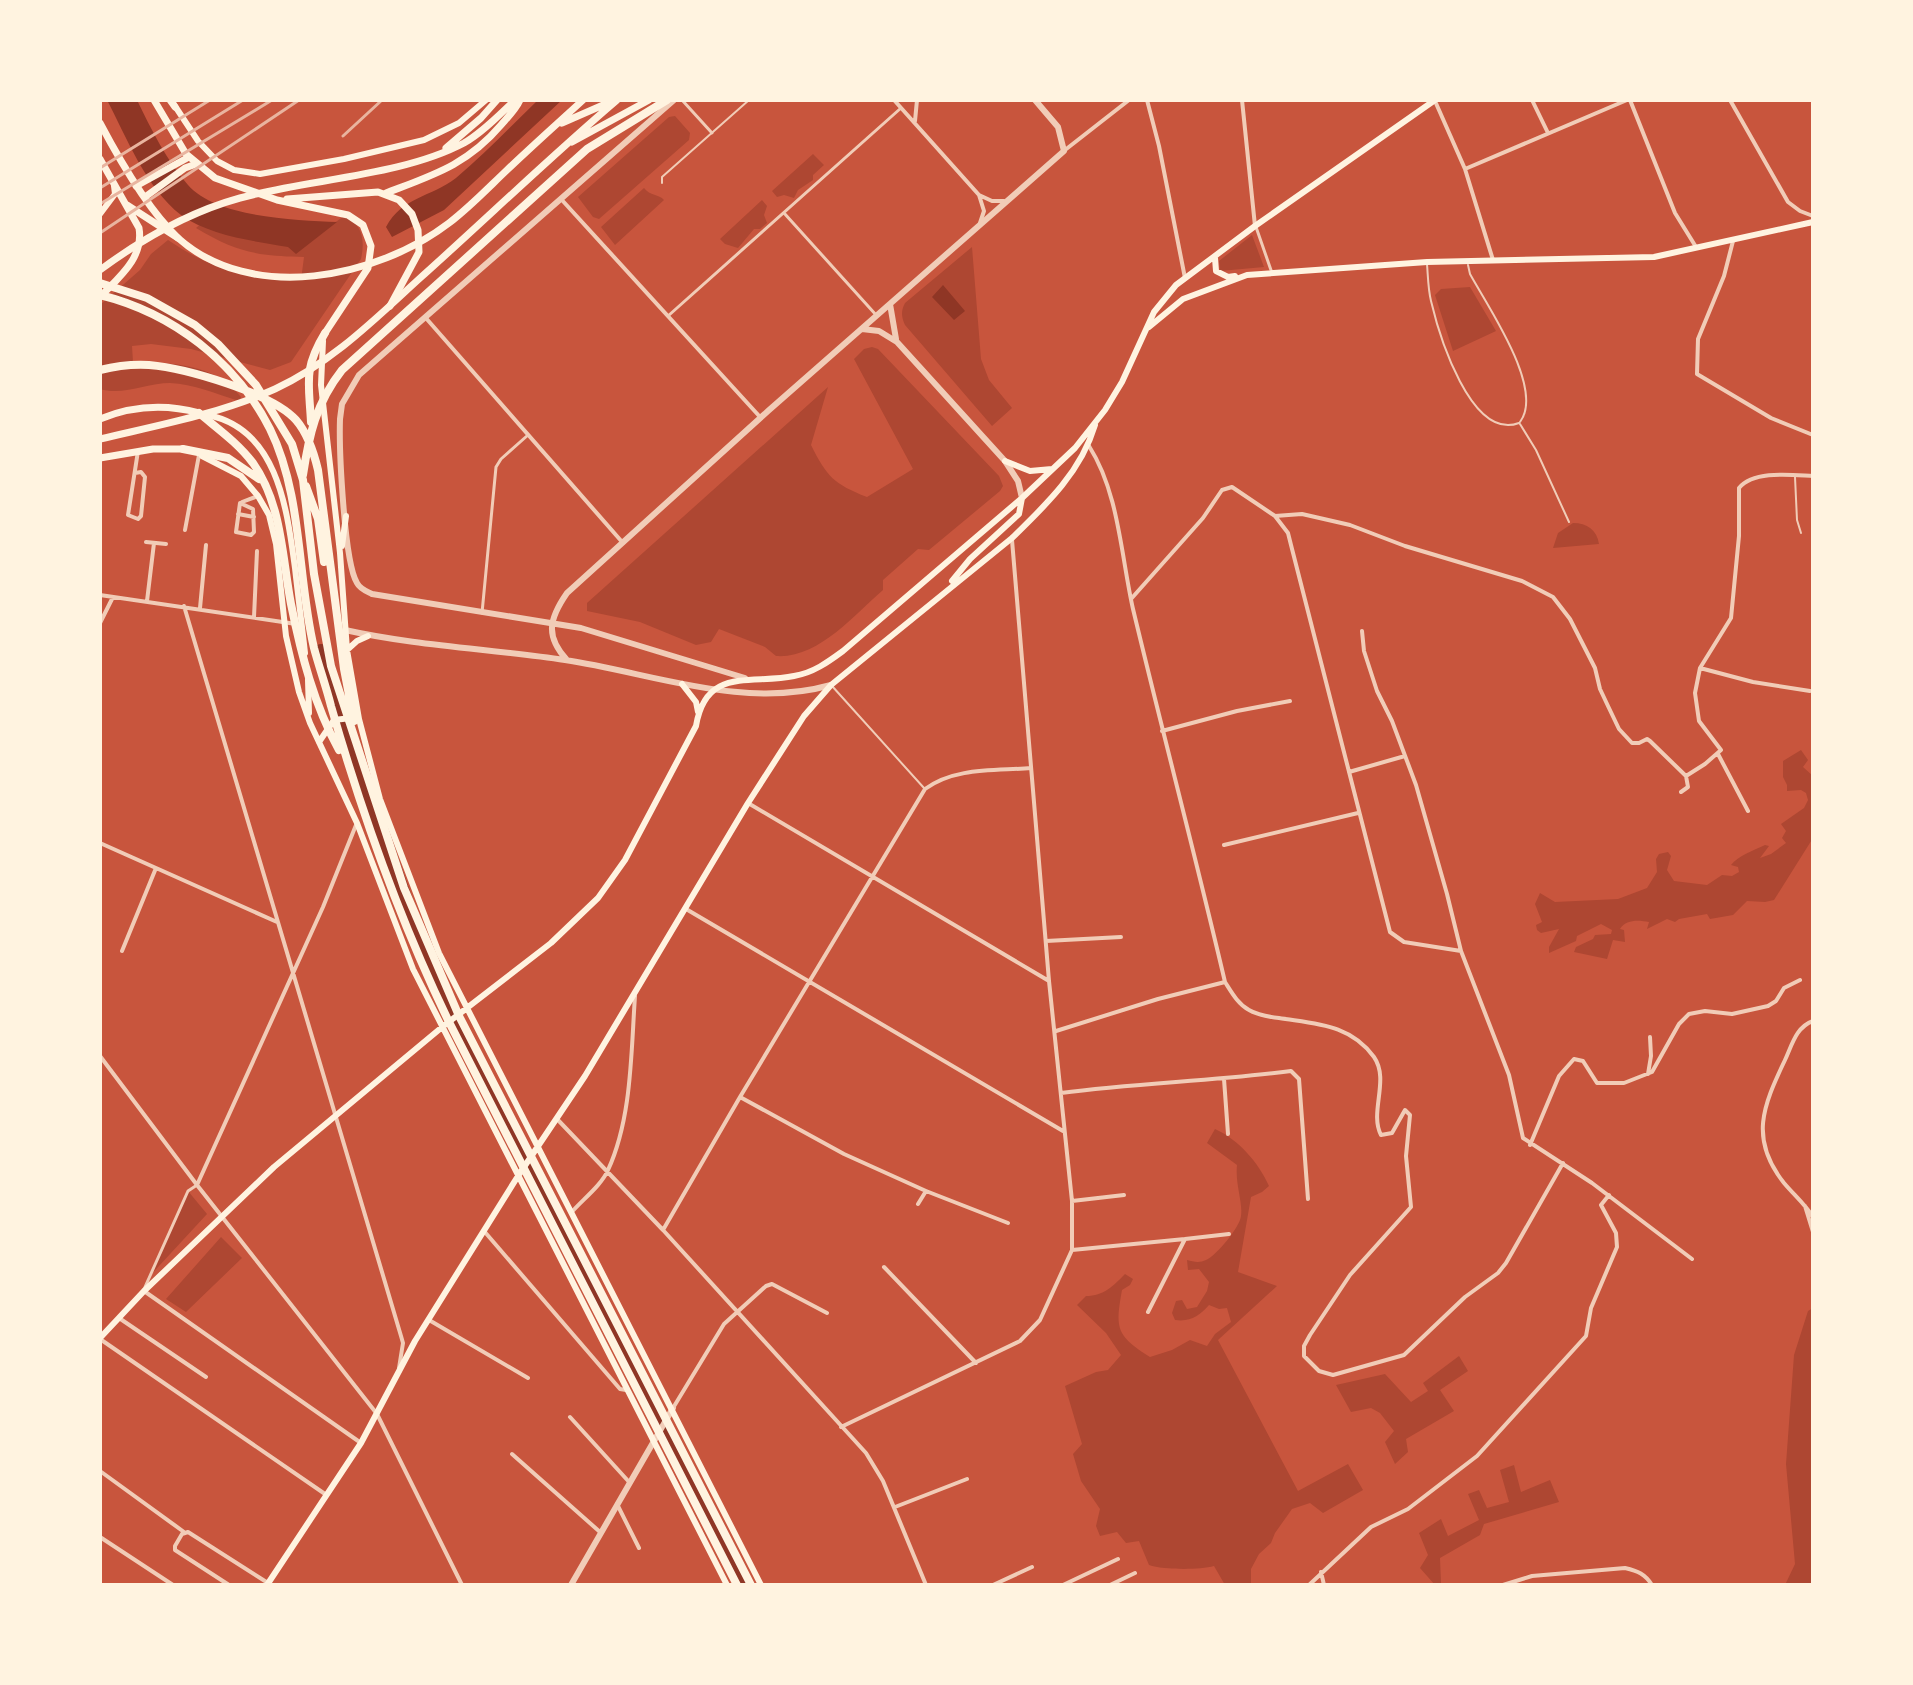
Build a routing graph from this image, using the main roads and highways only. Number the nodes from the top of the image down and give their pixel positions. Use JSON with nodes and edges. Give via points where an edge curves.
{"nodes":[{"id":1,"x":154,"y":100,"type":"edge"},
{"id":2,"x":486,"y":100,"type":"edge"},
{"id":3,"x":497,"y":100,"type":"edge"},
{"id":4,"x":517,"y":100,"type":"edge"},
{"id":5,"x":583,"y":100,"type":"edge"},
{"id":6,"x":615,"y":100,"type":"edge"},
{"id":7,"x":649,"y":100,"type":"edge"},
{"id":8,"x":667,"y":100,"type":"edge"},
{"id":9,"x":1435,"y":100,"type":"edge"},
{"id":10,"x":172,"y":102,"type":"edge"},
{"id":11,"x":100,"y":123,"type":"edge"},
{"id":12,"x":553,"y":127,"type":"junction"},
{"id":13,"x":440,"y":153,"type":"junction"},
{"id":14,"x":553,"y":154,"type":"junction"},
{"id":15,"x":189,"y":157,"type":"junction"},
{"id":16,"x":100,"y":159,"type":"edge"},
{"id":17,"x":196,"y":164,"type":"junction"},
{"id":18,"x":182,"y":165,"type":"junction"},
{"id":19,"x":152,"y":184,"type":"junction"},
{"id":20,"x":114,"y":186,"type":"junction"},
{"id":21,"x":136,"y":186,"type":"junction"},
{"id":22,"x":386,"y":193,"type":"junction"},
{"id":23,"x":145,"y":197,"type":"junction"},
{"id":24,"x":277,"y":200,"type":"junction"},
{"id":25,"x":126,"y":204,"type":"junction"},
{"id":26,"x":100,"y":214,"type":"edge"},
{"id":27,"x":1813,"y":222,"type":"edge"},
{"id":28,"x":178,"y":238,"type":"junction"},
{"id":29,"x":1215,"y":258,"type":"junction"},
{"id":30,"x":100,"y":270,"type":"edge"},
{"id":31,"x":1247,"y":275,"type":"junction"},
{"id":32,"x":100,"y":283,"type":"edge"},
{"id":33,"x":100,"y":296,"type":"edge"},
{"id":34,"x":390,"y":306,"type":"junction"},
{"id":35,"x":1147,"y":329,"type":"junction"},
{"id":36,"x":325,"y":333,"type":"junction"},
{"id":37,"x":100,"y":370,"type":"edge"},
{"id":38,"x":260,"y":397,"type":"junction"},
{"id":39,"x":100,"y":409,"type":"edge"},
{"id":40,"x":116,"y":412,"type":"junction"},
{"id":41,"x":199,"y":413,"type":"junction"},
{"id":42,"x":100,"y":419,"type":"edge"},
{"id":43,"x":1096,"y":422,"type":"junction"},
{"id":44,"x":100,"y":439,"type":"edge"},
{"id":45,"x":183,"y":449,"type":"junction"},
{"id":46,"x":313,"y":452,"type":"junction"},
{"id":47,"x":100,"y":458,"type":"edge"},
{"id":48,"x":1005,"y":461,"type":"road end"},
{"id":49,"x":1052,"y":469,"type":"junction"},
{"id":50,"x":303,"y":480,"type":"junction"},
{"id":51,"x":263,"y":483,"type":"junction"},
{"id":52,"x":1022,"y":498,"type":"junction"},
{"id":53,"x":346,"y":516,"type":"road end"},
{"id":54,"x":336,"y":517,"type":"junction"},
{"id":55,"x":343,"y":537,"type":"junction"},
{"id":56,"x":349,"y":552,"type":"road end"},
{"id":57,"x":340,"y":553,"type":"junction"},
{"id":58,"x":944,"y":590,"type":"junction"},
{"id":59,"x":368,"y":636,"type":"road end"},
{"id":60,"x":347,"y":650,"type":"junction"},
{"id":61,"x":682,"y":684,"type":"road end"},
{"id":62,"x":698,"y":713,"type":"junction"},
{"id":63,"x":359,"y":719,"type":"junction"},
{"id":64,"x":310,"y":723,"type":"junction"},
{"id":65,"x":319,"y":742,"type":"junction"},
{"id":66,"x":358,"y":742,"type":"junction"},
{"id":67,"x":345,"y":761,"type":"junction"},
{"id":68,"x":380,"y":799,"type":"junction"},
{"id":69,"x":374,"y":807,"type":"junction"},
{"id":70,"x":351,"y":808,"type":"junction"},
{"id":71,"x":364,"y":811,"type":"junction"},
{"id":72,"x":384,"y":811,"type":"junction"},
{"id":73,"x":357,"y":823,"type":"junction"},
{"id":74,"x":439,"y":953,"type":"junction"},
{"id":75,"x":413,"y":969,"type":"junction"},
{"id":76,"x":468,"y":1010,"type":"junction"},
{"id":77,"x":441,"y":1028,"type":"junction"},
{"id":78,"x":538,"y":1148,"type":"junction"},
{"id":79,"x":518,"y":1176,"type":"junction"},
{"id":80,"x":100,"y":1338,"type":"edge"},
{"id":81,"x":748,"y":1555,"type":"junction"},
{"id":82,"x":719,"y":1569,"type":"junction"},
{"id":83,"x":267,"y":1584,"type":"edge"},
{"id":84,"x":727,"y":1585,"type":"edge"},
{"id":85,"x":737,"y":1585,"type":"edge"},
{"id":86,"x":751,"y":1585,"type":"edge"},
{"id":87,"x":761,"y":1585,"type":"edge"}],
"edges":[{"from":1,"to":15,"type":"main road"},
{"from":2,"to":10,"type":"main road","via":[[459,123],[424,140],[274,172],[245,173],[224,166],[205,149]]},
{"from":3,"to":13,"type":"main road"},
{"from":4,"to":13,"type":"main road","via":[[476,135]]},
{"from":4,"to":22,"type":"main road","via":[[475,153]]},
{"from":5,"to":12,"type":"main road"},
{"from":6,"to":12,"type":"main road"},
{"from":6,"to":14,"type":"main road"},
{"from":7,"to":14,"type":"main road"},
{"from":8,"to":50,"type":"highway","via":[[587,149],[342,370],[312,422]]},
{"from":9,"to":29,"type":"main road"},
{"from":11,"to":21,"type":"main road"},
{"from":12,"to":28,"type":"main road","via":[[450,222],[378,261],[313,275],[271,275],[234,269]]},
{"from":13,"to":30,"type":"main road","via":[[237,199],[164,229]]},
{"from":14,"to":34,"type":"main road"},
{"from":15,"to":17,"type":"main road"},
{"from":15,"to":18,"type":"main road"},
{"from":16,"to":20,"type":"main road"},
{"from":17,"to":18,"type":"main road"},
{"from":17,"to":24,"type":"main road","via":[[223,182]]},
{"from":18,"to":19,"type":"main road"},
{"from":19,"to":21,"type":"main road"},
{"from":19,"to":23,"type":"main road"},
{"from":20,"to":25,"type":"main road"},
{"from":20,"to":26,"type":"main road","via":[[115,194]]},
{"from":21,"to":23,"type":"main road"},
{"from":22,"to":24,"type":"main road"},
{"from":22,"to":34,"type":"main road","via":[[412,214],[419,252]]},
{"from":23,"to":28,"type":"main road"},
{"from":24,"to":36,"type":"main road","via":[[348,215],[368,235],[368,268]]},
{"from":25,"to":28,"type":"main road"},
{"from":25,"to":33,"type":"main road","via":[[139,228],[140,246]]},
{"from":27,"to":31,"type":"main road","via":[[1654,257],[1427,262]]},
{"from":29,"to":31,"type":"main road","via":[[1216,271],[1222,275]]},
{"from":29,"to":35,"type":"main road","via":[[1160,302]]},
{"from":31,"to":35,"type":"main road","via":[[1183,299]]},
{"from":32,"to":50,"type":"highway","via":[[176,312],[240,365],[292,444]]},
{"from":33,"to":67,"type":"highway","via":[[169,321],[244,388],[273,435],[288,482],[314,648]]},
{"from":34,"to":44,"type":"main road","via":[[352,340],[277,388],[235,406]]},
{"from":35,"to":43,"type":"main road"},
{"from":36,"to":46,"type":"highway","via":[[308,368]]},
{"from":36,"to":54,"type":"main road","via":[[321,385]]},
{"from":37,"to":38,"type":"highway","via":[[151,365],[194,373]]},
{"from":38,"to":46,"type":"highway","via":[[296,420]]},
{"from":38,"to":63,"type":"highway","via":[[314,505]]},
{"from":39,"to":40,"type":"main road"},
{"from":40,"to":41,"type":"main road","via":[[168,407]]},
{"from":40,"to":42,"type":"main road"},
{"from":41,"to":51,"type":"highway","via":[[238,445]]},
{"from":41,"to":64,"type":"main road","via":[[219,417],[256,445],[272,467],[287,508]]},
{"from":43,"to":49,"type":"main road"},
{"from":43,"to":58,"type":"main road","via":[[1089,446],[1060,488],[1012,538]]},
{"from":45,"to":47,"type":"main road"},
{"from":45,"to":51,"type":"highway","via":[[228,458]]},
{"from":45,"to":64,"type":"main road","via":[[241,476],[272,525],[284,622]]},
{"from":46,"to":66,"type":"highway"},
{"from":48,"to":49,"type":"main road","via":[[1030,471]]},
{"from":49,"to":52,"type":"main road"},
{"from":50,"to":66,"type":"highway","via":[[322,629]]},
{"from":51,"to":67,"type":"highway","via":[[276,516],[302,655]]},
{"from":52,"to":58,"type":"main road","via":[[1019,514]]},
{"from":52,"to":62,"type":"main road","via":[[824,665],[790,677],[727,682]]},
{"from":53,"to":55,"type":"main road"},
{"from":54,"to":55,"type":"main road"},
{"from":54,"to":57,"type":"main road"},
{"from":55,"to":56,"type":"main road"},
{"from":55,"to":57,"type":"main road"},
{"from":57,"to":60,"type":"main road"},
{"from":58,"to":78,"type":"main road","via":[[831,685],[804,716]]},
{"from":59,"to":60,"type":"main road"},
{"from":60,"to":63,"type":"main road"},
{"from":61,"to":62,"type":"main road"},
{"from":62,"to":76,"type":"main road","via":[[625,860],[598,898]]},
{"from":63,"to":65,"type":"main road","via":[[346,717],[331,724]]},
{"from":63,"to":68,"type":"main road"},
{"from":64,"to":65,"type":"main road"},
{"from":65,"to":70,"type":"main road"},
{"from":66,"to":86,"type":"highway","via":[[387,843],[446,988]]},
{"from":67,"to":85,"type":"highway","via":[[428,979]]},
{"from":68,"to":69,"type":"main road"},
{"from":68,"to":72,"type":"main road"},
{"from":69,"to":71,"type":"main road"},
{"from":69,"to":72,"type":"main road"},
{"from":70,"to":71,"type":"main road"},
{"from":70,"to":73,"type":"main road"},
{"from":71,"to":73,"type":"main road"},
{"from":72,"to":74,"type":"main road"},
{"from":73,"to":75,"type":"main road"},
{"from":74,"to":75,"type":"main road"},
{"from":74,"to":76,"type":"main road"},
{"from":75,"to":77,"type":"main road"},
{"from":76,"to":77,"type":"main road"},
{"from":76,"to":78,"type":"main road"},
{"from":77,"to":79,"type":"main road"},
{"from":77,"to":80,"type":"main road","via":[[274,1167]]},
{"from":78,"to":79,"type":"main road"},
{"from":78,"to":81,"type":"main road"},
{"from":79,"to":82,"type":"main road"},
{"from":79,"to":83,"type":"main road","via":[[415,1341],[361,1443]]},
{"from":81,"to":82,"type":"main road"},
{"from":81,"to":87,"type":"main road"},
{"from":82,"to":84,"type":"main road"}]}
